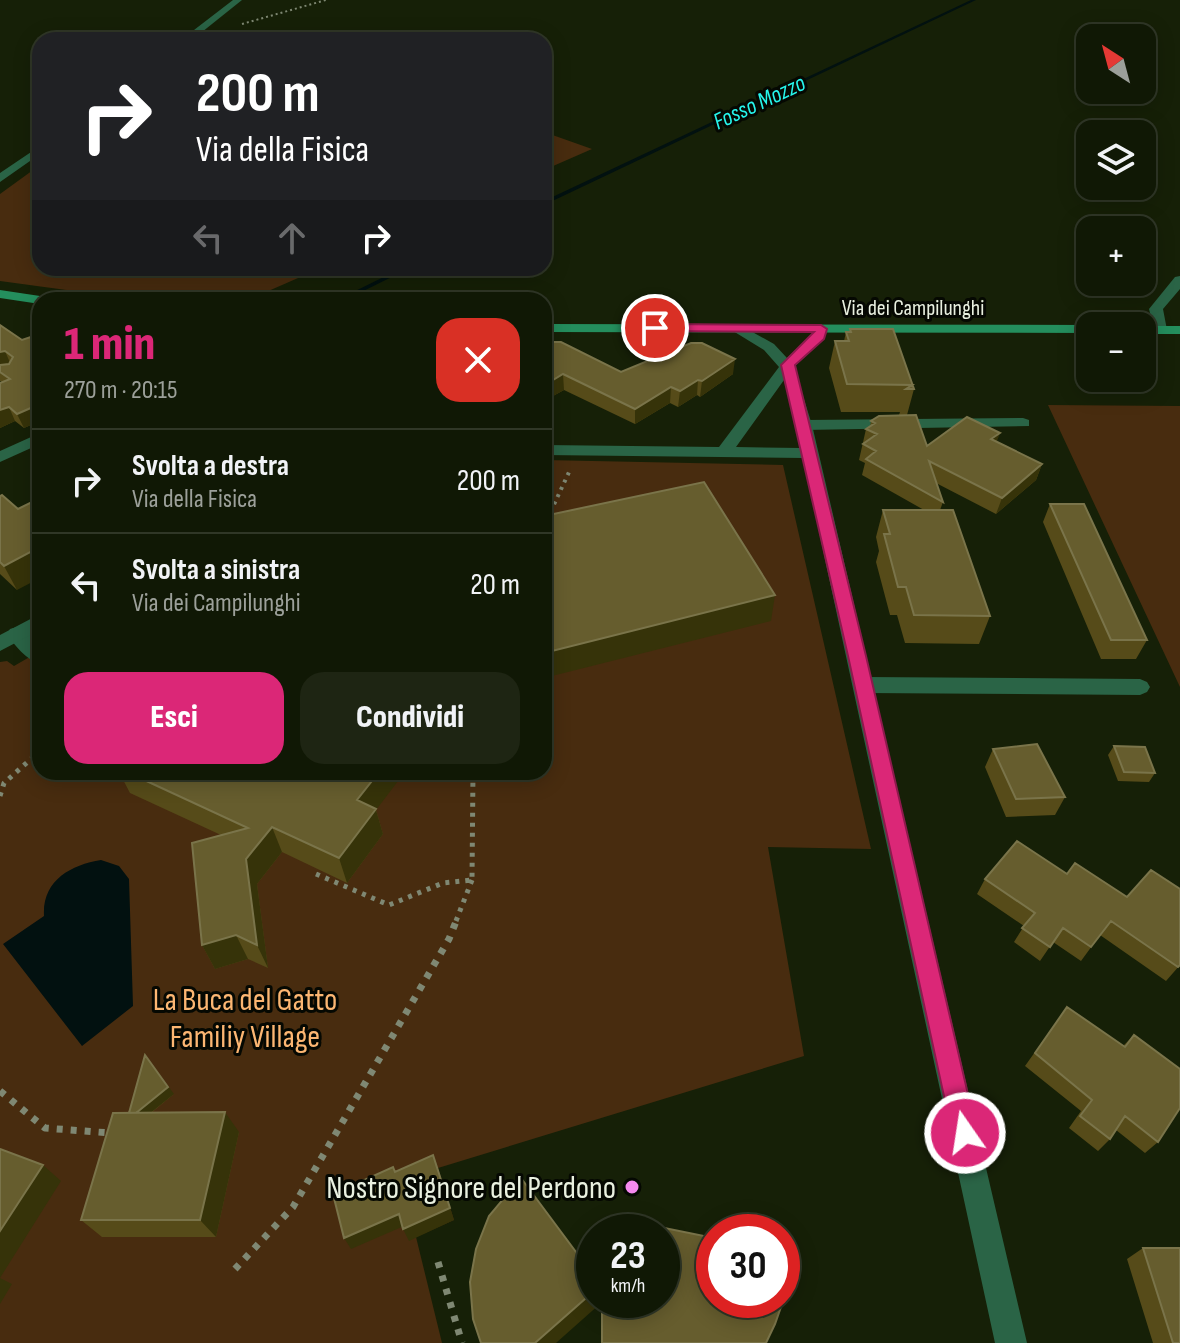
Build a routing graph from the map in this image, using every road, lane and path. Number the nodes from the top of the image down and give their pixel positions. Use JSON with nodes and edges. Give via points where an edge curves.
{"nodes":[{"id":1,"x":238,"y":0,"type":"edge"},
{"id":2,"x":326,"y":0,"type":"edge"},
{"id":3,"x":243,"y":24,"type":"dead end"},
{"id":4,"x":196,"y":32,"type":"edge"},
{"id":5,"x":32,"y":155,"type":"edge"},
{"id":6,"x":0,"y":179,"type":"edge"},
{"id":7,"x":1180,"y":280,"type":"edge"},
{"id":8,"x":0,"y":294,"type":"edge"},
{"id":9,"x":32,"y":299,"type":"edge"},
{"id":10,"x":552,"y":328,"type":"edge"},
{"id":11,"x":738,"y":328,"type":"junction"},
{"id":12,"x":821,"y":329,"type":"junction"},
{"id":13,"x":1076,"y":329,"type":"edge"},
{"id":14,"x":1156,"y":330,"type":"edge"},
{"id":15,"x":1160,"y":330,"type":"junction"},
{"id":16,"x":1180,"y":330,"type":"edge"},
{"id":17,"x":788,"y":365,"type":"junction"},
{"id":18,"x":1023,"y":423,"type":"dead end"},
{"id":19,"x":804,"y":425,"type":"junction"},
{"id":20,"x":32,"y":442,"type":"edge"},
{"id":21,"x":552,"y":450,"type":"edge"},
{"id":22,"x":578,"y":450,"type":"junction"},
{"id":23,"x":724,"y":452,"type":"junction"},
{"id":24,"x":810,"y":453,"type":"junction"},
{"id":25,"x":0,"y":457,"type":"edge"},
{"id":26,"x":552,"y":508,"type":"edge"},
{"id":27,"x":32,"y":626,"type":"edge"},
{"id":28,"x":8,"y":639,"type":"edge"},
{"id":29,"x":32,"y":652,"type":"edge"},
{"id":30,"x":864,"y":685,"type":"junction"},
{"id":31,"x":1140,"y":687,"type":"dead end"},
{"id":32,"x":32,"y":758,"type":"edge"},
{"id":33,"x":473,"y":780,"type":"edge"},
{"id":34,"x":0,"y":796,"type":"edge"},
{"id":35,"x":316,"y":874,"type":"edge"},
{"id":36,"x":472,"y":880,"type":"junction"},
{"id":37,"x":0,"y":1091,"type":"edge"},
{"id":38,"x":115,"y":1133,"type":"edge"},
{"id":39,"x":438,"y":1262,"type":"dead end"},
{"id":40,"x":235,"y":1269,"type":"dead end"},
{"id":41,"x":462,"y":1343,"type":"edge"},
{"id":42,"x":1011,"y":1343,"type":"edge"}],
"edges":[{"from":1,"to":4,"type":"street"},
{"from":2,"to":3,"type":"path"},
{"from":5,"to":6,"type":"street"},
{"from":7,"to":15,"type":"street","via":[[1156,309]]},
{"from":8,"to":9,"type":"street"},
{"from":10,"to":11,"type":"street","name":"Via dei Campilunghi"},
{"from":11,"to":12,"type":"street","name":"Via dei Campilunghi"},
{"from":11,"to":17,"type":"street","via":[[773,348]]},
{"from":12,"to":13,"type":"street","name":"Via dei Campilunghi"},
{"from":12,"to":17,"type":"street"},
{"from":14,"to":15,"type":"street"},
{"from":15,"to":16,"type":"street"},
{"from":17,"to":19,"type":"street"},
{"from":17,"to":23,"type":"street"},
{"from":18,"to":19,"type":"street"},
{"from":19,"to":24,"type":"street"},
{"from":20,"to":25,"type":"street"},
{"from":21,"to":22,"type":"street"},
{"from":22,"to":23,"type":"street"},
{"from":22,"to":26,"type":"path"},
{"from":23,"to":24,"type":"street"},
{"from":24,"to":30,"type":"street"},
{"from":27,"to":28,"type":"street"},
{"from":28,"to":29,"type":"street"},
{"from":30,"to":31,"type":"street"},
{"from":30,"to":42,"type":"street"},
{"from":32,"to":34,"type":"path","via":[[4,783]]},
{"from":33,"to":36,"type":"path"},
{"from":35,"to":36,"type":"path","via":[[389,905],[443,883]]},
{"from":36,"to":40,"type":"path","via":[[449,939],[330,1147],[293,1207]]},
{"from":37,"to":38,"type":"path","via":[[45,1128]]},
{"from":39,"to":41,"type":"path"}]}
